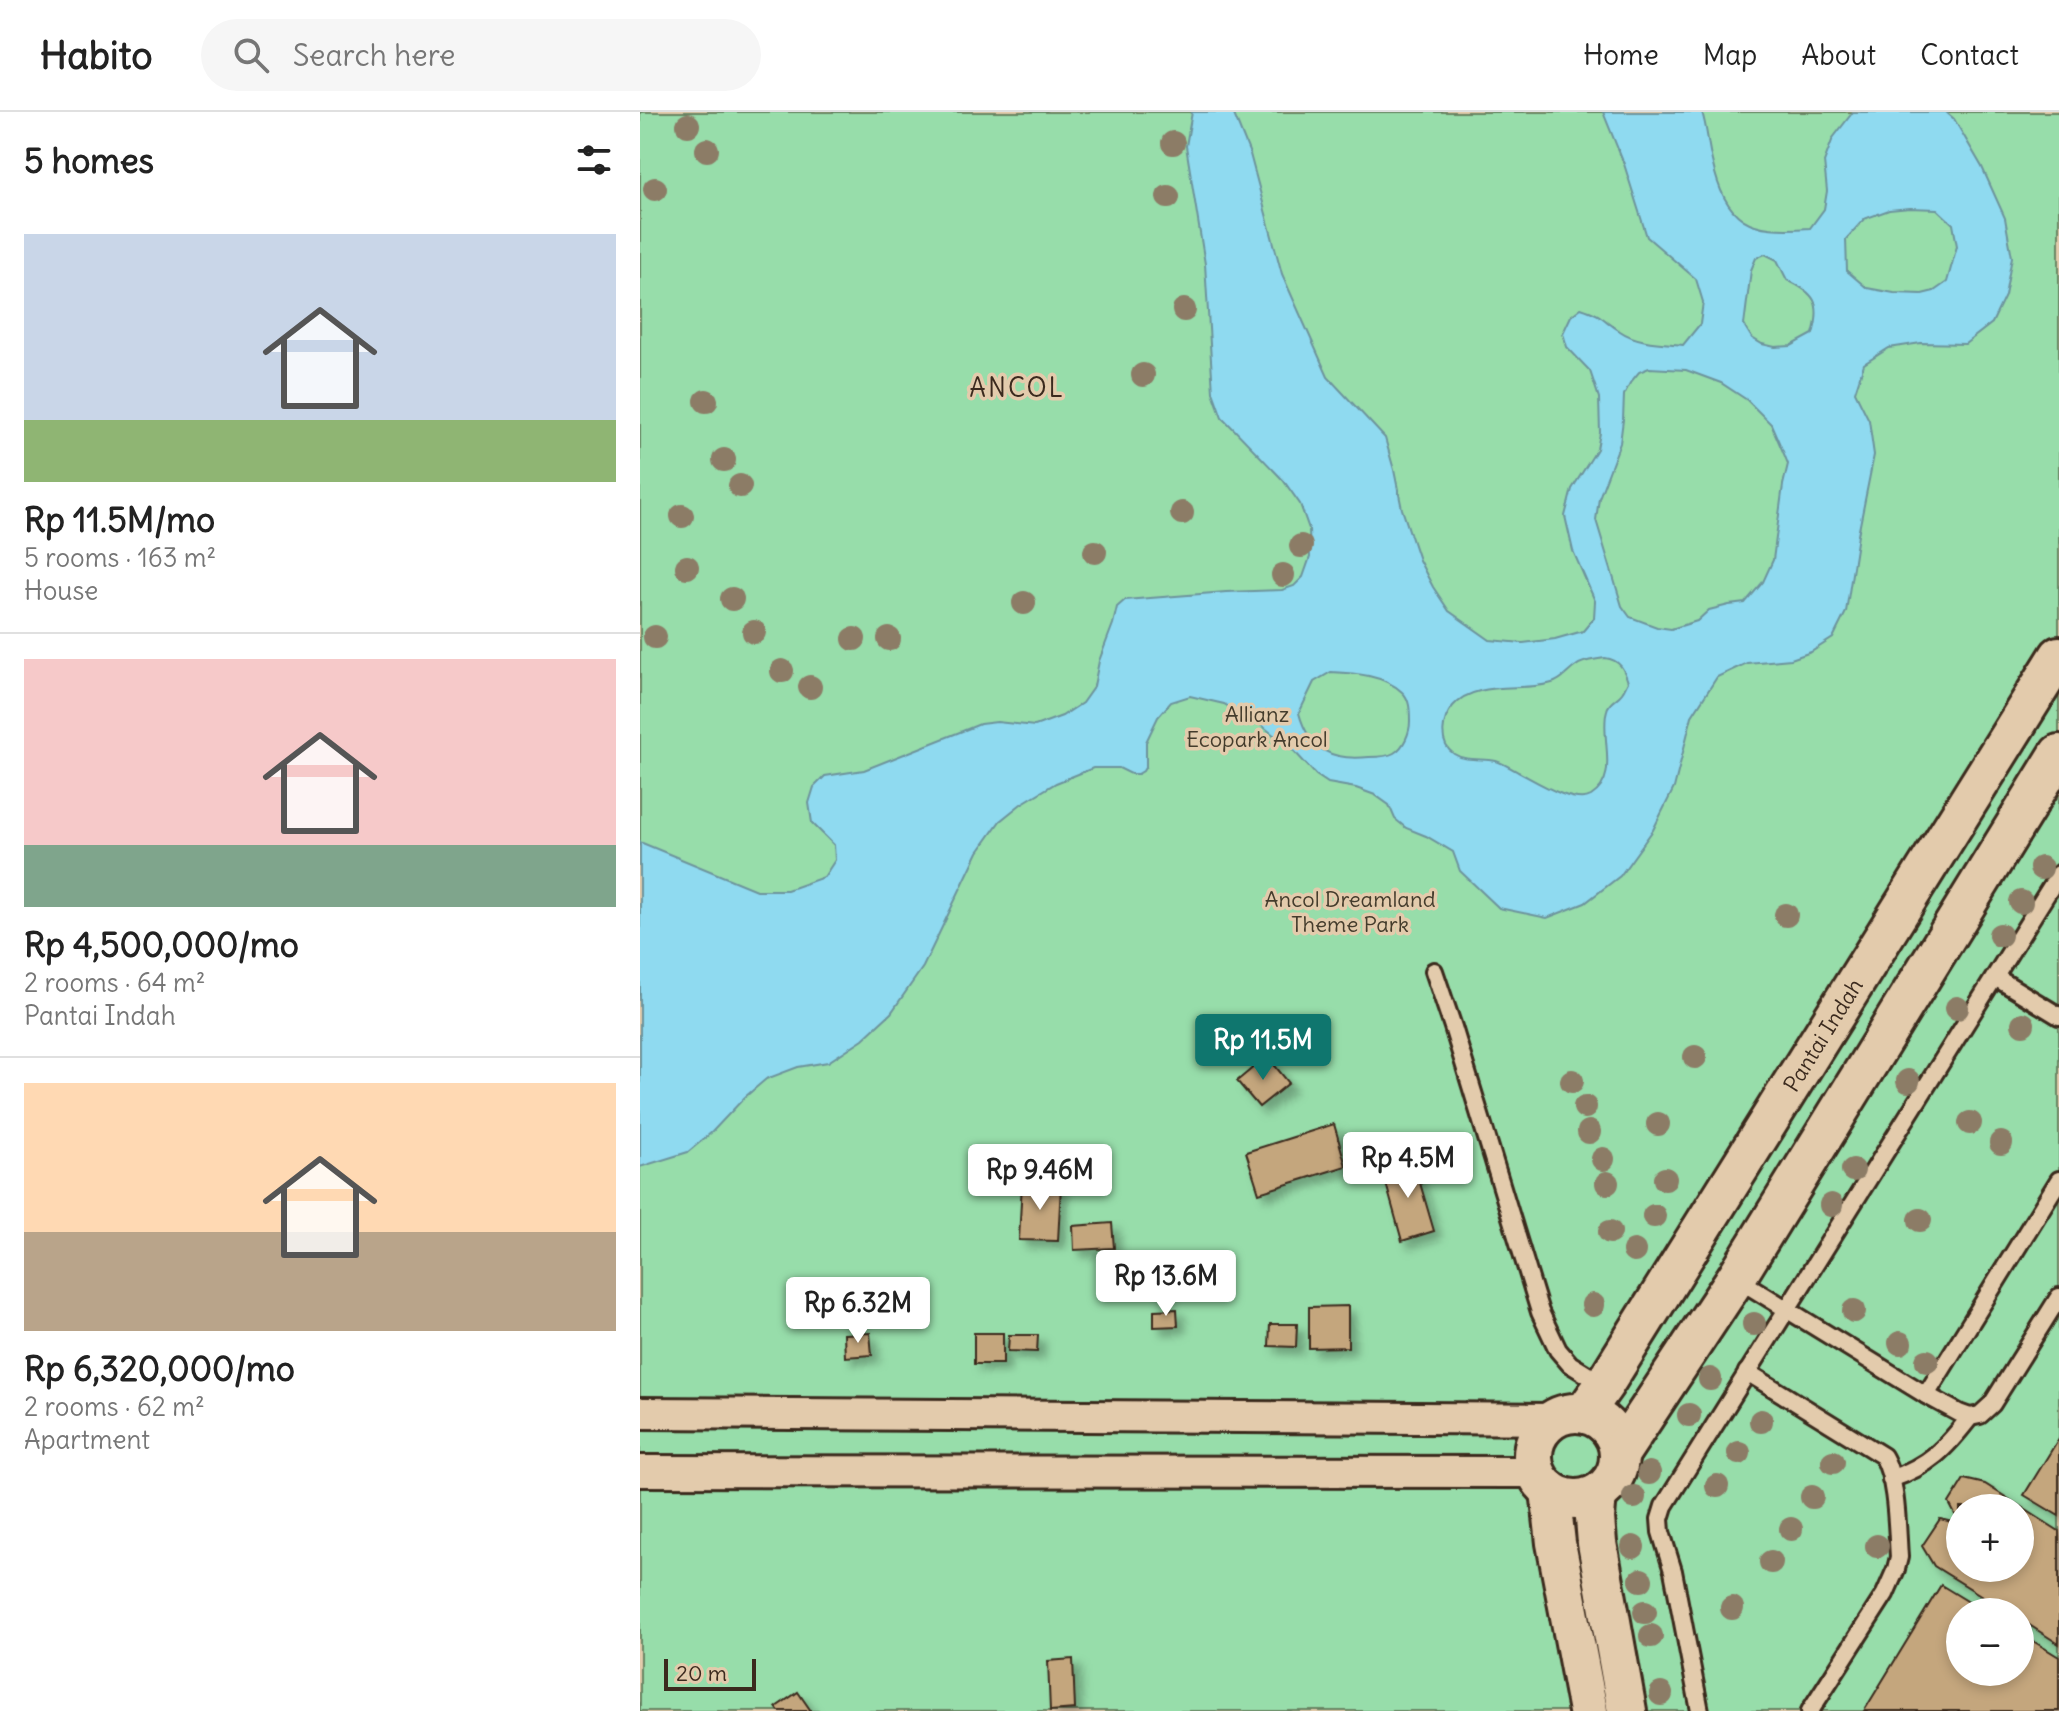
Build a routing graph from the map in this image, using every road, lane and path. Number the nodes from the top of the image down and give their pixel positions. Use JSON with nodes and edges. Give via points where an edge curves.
{"nodes":[{"id":1,"x":2057,"y":662,"type":"edge"},
{"id":2,"x":2059,"y":754,"type":"edge"},
{"id":3,"x":2059,"y":874,"type":"edge"},
{"id":4,"x":1434,"y":971,"type":"dead end"},
{"id":5,"x":1995,"y":977,"type":"junction"},
{"id":6,"x":2059,"y":1016,"type":"edge"},
{"id":7,"x":2059,"y":1180,"type":"edge"},
{"id":8,"x":1736,"y":1278,"type":"junction"},
{"id":9,"x":2059,"y":1297,"type":"edge"},
{"id":10,"x":1786,"y":1309,"type":"junction"},
{"id":11,"x":1747,"y":1372,"type":"junction"},
{"id":12,"x":1926,"y":1395,"type":"junction"},
{"id":13,"x":1581,"y":1406,"type":"junction"},
{"id":14,"x":640,"y":1413,"type":"edge"},
{"id":15,"x":1970,"y":1417,"type":"junction"},
{"id":16,"x":1619,"y":1455,"type":"junction"},
{"id":17,"x":640,"y":1471,"type":"edge"},
{"id":18,"x":1891,"y":1479,"type":"junction"},
{"id":19,"x":1543,"y":1481,"type":"junction"},
{"id":20,"x":1597,"y":1494,"type":"junction"},
{"id":21,"x":1588,"y":1711,"type":"edge"},
{"id":22,"x":1627,"y":1711,"type":"edge"},
{"id":23,"x":1700,"y":1711,"type":"edge"},
{"id":24,"x":1810,"y":1711,"type":"edge"}],
"edges":[{"from":1,"to":13,"type":"street","name":"Pantai Indah"},
{"from":2,"to":8,"type":"street"},
{"from":3,"to":5,"type":"lane"},
{"from":4,"to":13,"type":"lane","via":[[1540,1312],[1570,1364]]},
{"from":5,"to":6,"type":"lane"},
{"from":5,"to":10,"type":"lane"},
{"from":7,"to":12,"type":"lane"},
{"from":8,"to":10,"type":"lane"},
{"from":8,"to":16,"type":"street"},
{"from":9,"to":15,"type":"lane","via":[[1992,1404]]},
{"from":10,"to":11,"type":"lane"},
{"from":10,"to":12,"type":"lane"},
{"from":11,"to":18,"type":"lane","via":[[1883,1456]]},
{"from":11,"to":23,"type":"lane","via":[[1660,1519]]},
{"from":12,"to":15,"type":"lane"},
{"from":13,"to":14,"type":"street"},
{"from":13,"to":16,"type":"street","via":[[1610,1428]]},
{"from":13,"to":19,"type":"street","via":[[1541,1432],[1533,1452]]},
{"from":15,"to":18,"type":"lane","via":[[1929,1462]]},
{"from":16,"to":20,"type":"street","via":[[1617,1470]]},
{"from":17,"to":19,"type":"street"},
{"from":18,"to":24,"type":"lane","via":[[1896,1569]]},
{"from":19,"to":20,"type":"street","via":[[1565,1498]]},
{"from":19,"to":21,"type":"street"},
{"from":20,"to":22,"type":"street","via":[[1597,1543]]}]}
